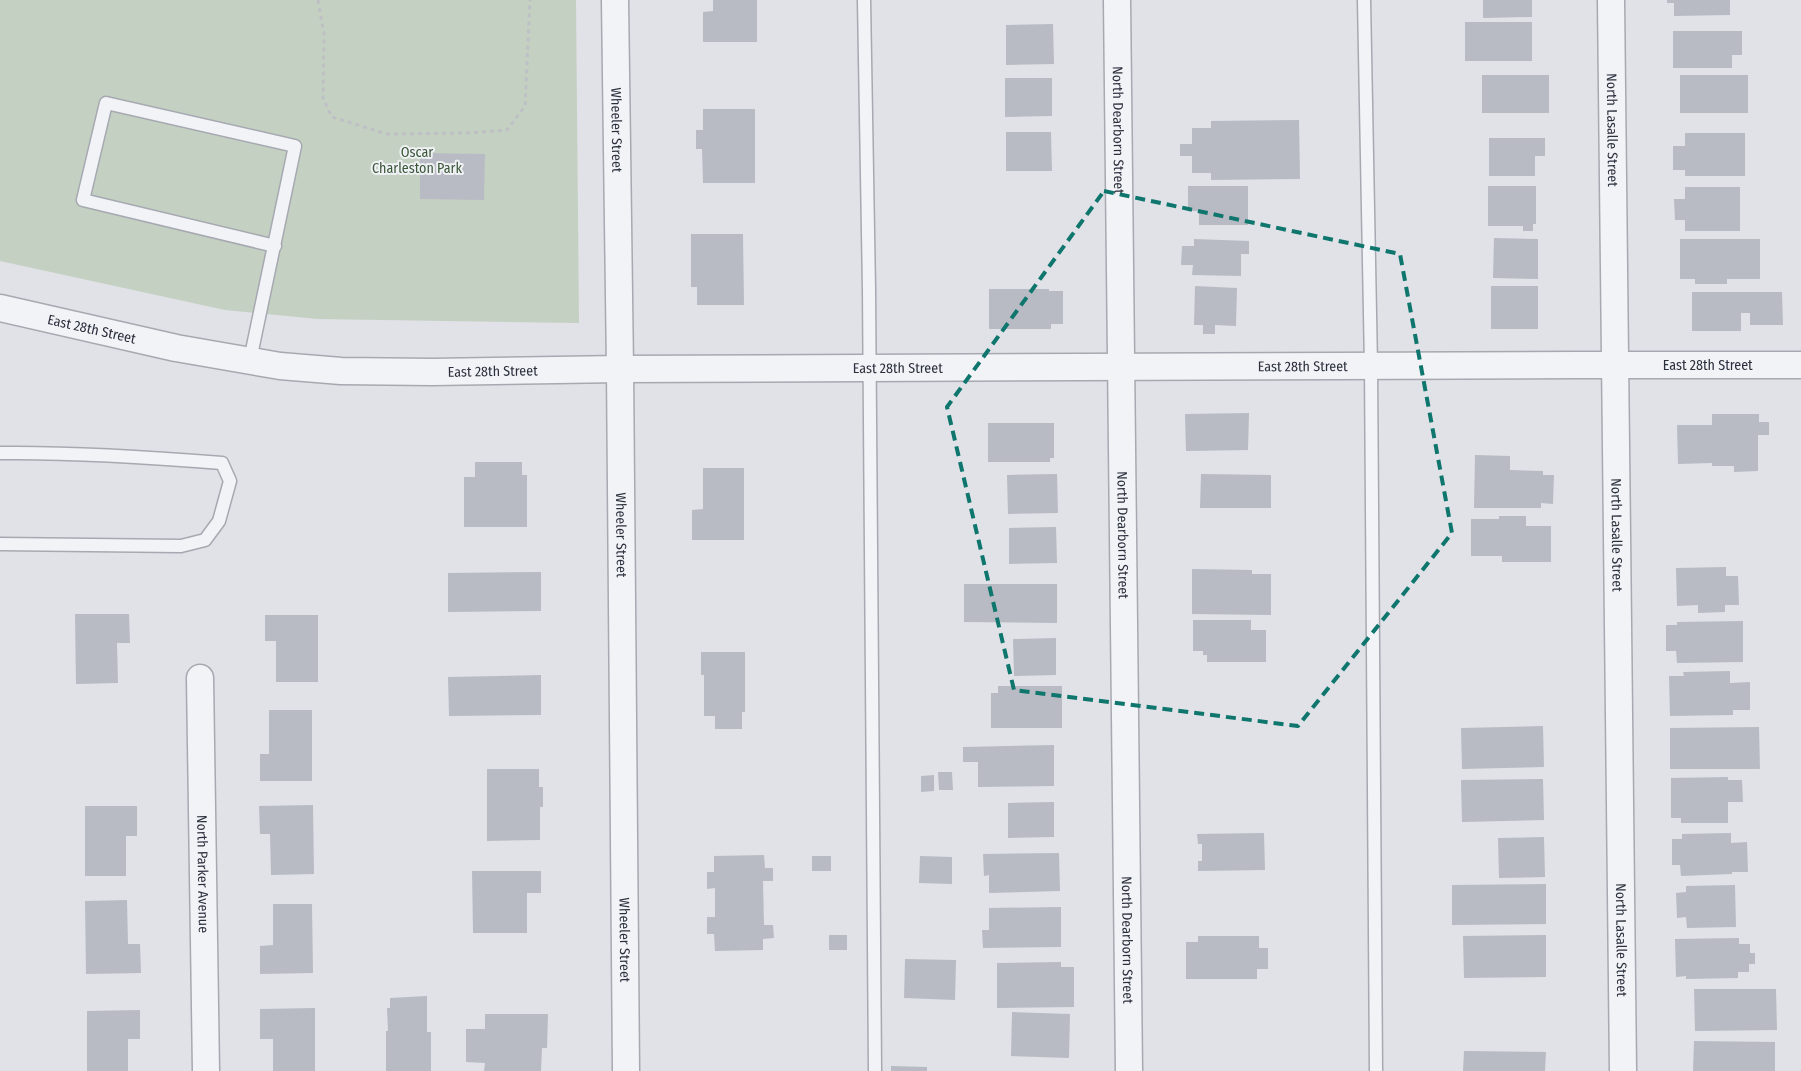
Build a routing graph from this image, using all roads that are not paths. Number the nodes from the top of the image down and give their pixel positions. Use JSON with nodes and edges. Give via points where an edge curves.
{"nodes":[{"id":1,"x":615,"y":0,"type":"edge"},
{"id":2,"x":864,"y":0,"type":"edge"},
{"id":3,"x":1116,"y":0,"type":"edge"},
{"id":4,"x":1364,"y":0,"type":"edge"},
{"id":5,"x":1612,"y":0,"type":"edge"},
{"id":6,"x":275,"y":246,"type":"junction"},
{"id":7,"x":0,"y":308,"type":"edge"},
{"id":8,"x":250,"y":360,"type":"junction"},
{"id":9,"x":1615,"y":365,"type":"junction"},
{"id":10,"x":1801,"y":365,"type":"edge"},
{"id":11,"x":1371,"y":366,"type":"junction"},
{"id":12,"x":1121,"y":367,"type":"junction"},
{"id":13,"x":869,"y":368,"type":"junction"},
{"id":14,"x":620,"y":369,"type":"junction"},
{"id":15,"x":0,"y":453,"type":"edge"},
{"id":16,"x":0,"y":544,"type":"edge"},
{"id":17,"x":200,"y":678,"type":"dead end"},
{"id":18,"x":206,"y":1071,"type":"edge"},
{"id":19,"x":626,"y":1071,"type":"edge"},
{"id":20,"x":875,"y":1071,"type":"edge"},
{"id":21,"x":1129,"y":1071,"type":"edge"},
{"id":22,"x":1376,"y":1071,"type":"edge"},
{"id":23,"x":1622,"y":1071,"type":"edge"}],
"edges":[{"from":1,"to":14,"type":"street","name":"Wheeler Street"},
{"from":2,"to":13,"type":"lane"},
{"from":3,"to":12,"type":"street","name":"North Dearborn Street"},
{"from":4,"to":11,"type":"lane"},
{"from":5,"to":9,"type":"street","name":"North Lasalle Street"},
{"from":6,"to":6,"type":"lane","via":[[295,146],[106,103],[83,200]]},
{"from":6,"to":8,"type":"lane"},
{"from":7,"to":8,"type":"street","name":"East 28th Street","via":[[176,348]]},
{"from":8,"to":14,"type":"street","name":"East 28th Street","via":[[341,371]]},
{"from":9,"to":10,"type":"street","name":"East 28th Street"},
{"from":9,"to":11,"type":"street","name":"East 28th Street"},
{"from":9,"to":23,"type":"street","name":"North Lasalle Street"},
{"from":11,"to":12,"type":"street","name":"East 28th Street"},
{"from":11,"to":22,"type":"lane"},
{"from":12,"to":13,"type":"street","name":"East 28th Street"},
{"from":12,"to":21,"type":"street","name":"North Dearborn Street"},
{"from":13,"to":14,"type":"street","name":"East 28th Street"},
{"from":13,"to":20,"type":"lane"},
{"from":14,"to":19,"type":"street","name":"Wheeler Street"},
{"from":15,"to":16,"type":"lane","via":[[222,463],[230,481],[219,521],[205,540],[181,546]]},
{"from":17,"to":18,"type":"street","name":"North Parker Avenue"}]}
